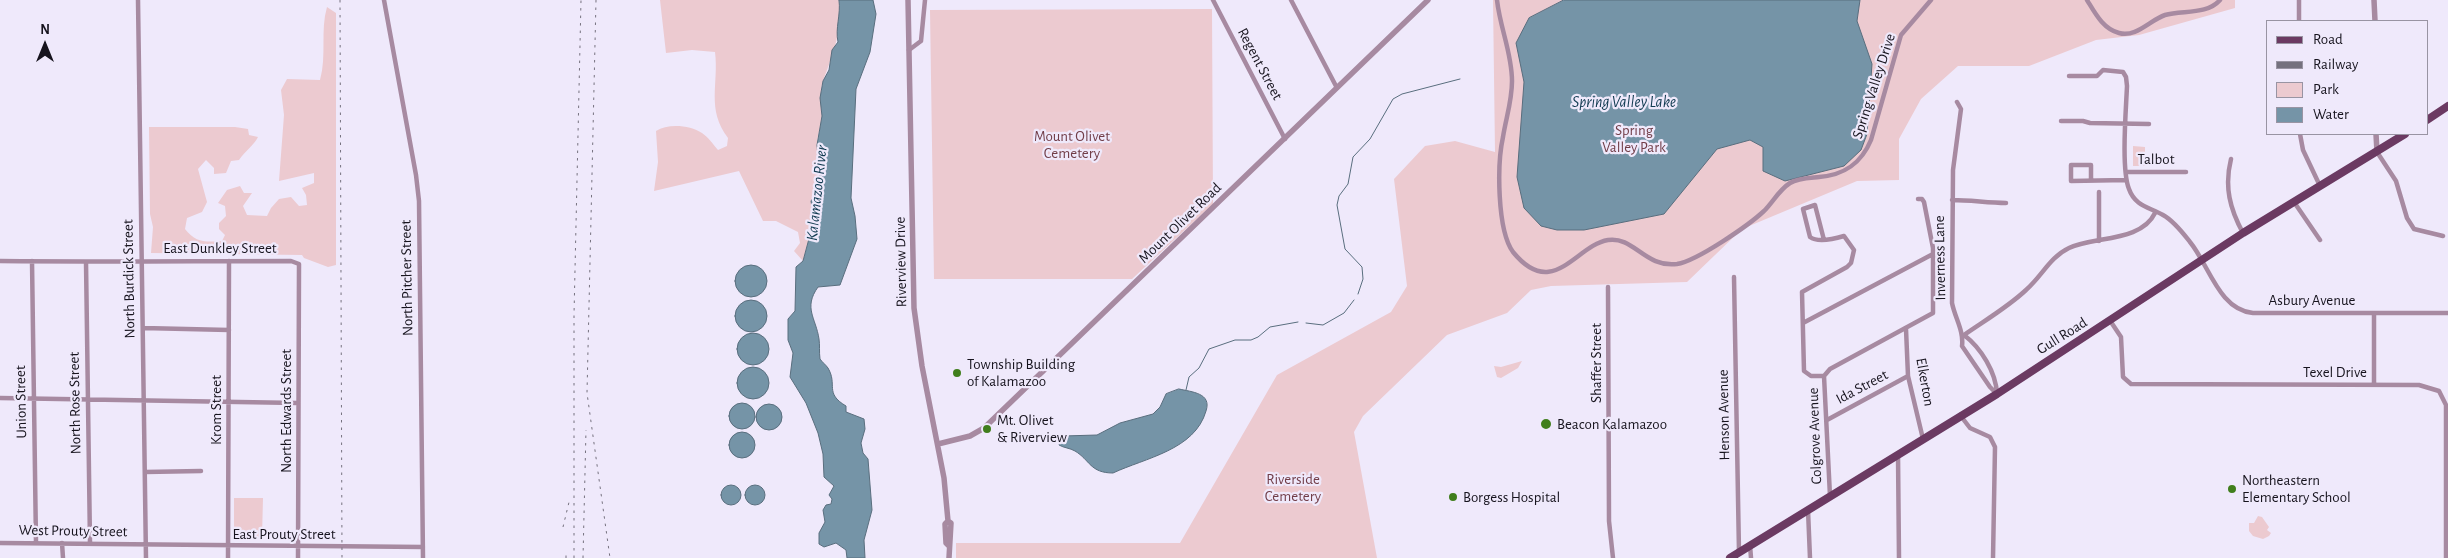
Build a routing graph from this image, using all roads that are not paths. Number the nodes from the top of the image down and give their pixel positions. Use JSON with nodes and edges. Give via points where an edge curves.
{"nodes":[{"id":1,"x":138,"y":0,"type":"edge"},
{"id":2,"x":384,"y":0,"type":"edge"},
{"id":3,"x":908,"y":0,"type":"edge"},
{"id":4,"x":925,"y":0,"type":"edge"},
{"id":5,"x":1213,"y":0,"type":"edge"},
{"id":6,"x":1291,"y":0,"type":"edge"},
{"id":7,"x":1428,"y":0,"type":"edge"},
{"id":8,"x":1497,"y":0,"type":"edge"},
{"id":9,"x":1931,"y":0,"type":"edge"},
{"id":10,"x":2087,"y":0,"type":"edge"},
{"id":11,"x":2220,"y":0,"type":"edge"},
{"id":12,"x":2299,"y":0,"type":"edge"},
{"id":13,"x":2374,"y":0,"type":"edge"},
{"id":14,"x":2299,"y":20,"type":"edge"},
{"id":15,"x":2374,"y":20,"type":"edge"},
{"id":16,"x":908,"y":50,"type":"junction"},
{"id":17,"x":2069,"y":76,"type":"dead end"},
{"id":18,"x":1337,"y":88,"type":"junction"},
{"id":19,"x":1957,"y":102,"type":"dead end"},
{"id":20,"x":2448,"y":106,"type":"edge"},
{"id":21,"x":2428,"y":119,"type":"edge"},
{"id":22,"x":2060,"y":120,"type":"dead end"},
{"id":23,"x":2126,"y":124,"type":"junction"},
{"id":24,"x":2150,"y":124,"type":"dead end"},
{"id":25,"x":2300,"y":135,"type":"edge"},
{"id":26,"x":2376,"y":135,"type":"edge"},
{"id":27,"x":2403,"y":135,"type":"edge"},
{"id":28,"x":1285,"y":139,"type":"junction"},
{"id":29,"x":2377,"y":152,"type":"junction"},
{"id":30,"x":2232,"y":160,"type":"dead end"},
{"id":31,"x":2126,"y":172,"type":"junction"},
{"id":32,"x":2186,"y":172,"type":"dead end"},
{"id":33,"x":2091,"y":180,"type":"junction"},
{"id":34,"x":2126,"y":180,"type":"junction"},
{"id":35,"x":2320,"y":186,"type":"junction"},
{"id":36,"x":2099,"y":192,"type":"dead end"},
{"id":37,"x":1918,"y":199,"type":"dead end"},
{"id":38,"x":1952,"y":200,"type":"junction"},
{"id":39,"x":2294,"y":202,"type":"junction"},
{"id":40,"x":2006,"y":203,"type":"dead end"},
{"id":41,"x":2156,"y":213,"type":"junction"},
{"id":42,"x":2243,"y":233,"type":"junction"},
{"id":43,"x":2443,"y":236,"type":"dead end"},
{"id":44,"x":1824,"y":240,"type":"junction"},
{"id":45,"x":2320,"y":240,"type":"dead end"},
{"id":46,"x":2098,"y":241,"type":"junction"},
{"id":47,"x":1933,"y":254,"type":"junction"},
{"id":48,"x":2203,"y":260,"type":"junction"},
{"id":49,"x":0,"y":261,"type":"edge"},
{"id":50,"x":142,"y":261,"type":"junction"},
{"id":51,"x":229,"y":261,"type":"junction"},
{"id":52,"x":32,"y":262,"type":"junction"},
{"id":53,"x":86,"y":262,"type":"junction"},
{"id":54,"x":299,"y":264,"type":"joint"},
{"id":55,"x":1734,"y":277,"type":"dead end"},
{"id":56,"x":1608,"y":287,"type":"dead end"},
{"id":57,"x":2374,"y":313,"type":"junction"},
{"id":58,"x":2448,"y":313,"type":"edge"},
{"id":59,"x":2111,"y":322,"type":"junction"},
{"id":60,"x":1803,"y":323,"type":"junction"},
{"id":61,"x":143,"y":328,"type":"junction"},
{"id":62,"x":229,"y":330,"type":"junction"},
{"id":63,"x":1904,"y":330,"type":"junction"},
{"id":64,"x":1964,"y":335,"type":"junction"},
{"id":65,"x":1824,"y":376,"type":"junction"},
{"id":66,"x":1908,"y":376,"type":"junction"},
{"id":67,"x":2374,"y":385,"type":"junction"},
{"id":68,"x":1997,"y":394,"type":"junction"},
{"id":69,"x":0,"y":398,"type":"edge"},
{"id":70,"x":34,"y":398,"type":"junction"},
{"id":71,"x":87,"y":399,"type":"junction"},
{"id":72,"x":143,"y":400,"type":"junction"},
{"id":73,"x":229,"y":402,"type":"junction"},
{"id":74,"x":298,"y":403,"type":"junction"},
{"id":75,"x":1960,"y":416,"type":"junction"},
{"id":76,"x":1827,"y":420,"type":"junction"},
{"id":77,"x":1923,"y":439,"type":"junction"},
{"id":78,"x":938,"y":444,"type":"junction"},
{"id":79,"x":1898,"y":454,"type":"junction"},
{"id":80,"x":201,"y":471,"type":"dead end"},
{"id":81,"x":144,"y":472,"type":"junction"},
{"id":82,"x":1830,"y":496,"type":"junction"},
{"id":83,"x":1808,"y":510,"type":"junction"},
{"id":84,"x":0,"y":543,"type":"edge"},
{"id":85,"x":36,"y":543,"type":"junction"},
{"id":86,"x":62,"y":543,"type":"junction"},
{"id":87,"x":90,"y":543,"type":"junction"},
{"id":88,"x":145,"y":545,"type":"junction"},
{"id":89,"x":1750,"y":545,"type":"junction"},
{"id":90,"x":228,"y":546,"type":"junction"},
{"id":91,"x":298,"y":546,"type":"junction"},
{"id":92,"x":423,"y":547,"type":"junction"},
{"id":93,"x":1739,"y":552,"type":"junction"},
{"id":94,"x":62,"y":558,"type":"edge"},
{"id":95,"x":146,"y":558,"type":"edge"},
{"id":96,"x":228,"y":558,"type":"edge"},
{"id":97,"x":298,"y":558,"type":"edge"},
{"id":98,"x":423,"y":558,"type":"edge"},
{"id":99,"x":949,"y":558,"type":"edge"},
{"id":100,"x":1613,"y":558,"type":"edge"},
{"id":101,"x":1730,"y":558,"type":"edge"},
{"id":102,"x":1750,"y":558,"type":"edge"},
{"id":103,"x":1810,"y":558,"type":"edge"},
{"id":104,"x":1899,"y":558,"type":"edge"},
{"id":105,"x":1993,"y":558,"type":"edge"},
{"id":106,"x":2446,"y":558,"type":"edge"}],
"edges":[{"from":1,"to":50,"type":"street","name":"North Burdick Street"},
{"from":2,"to":92,"type":"street","name":"North Pitcher Street","via":[[419,201]]},
{"from":3,"to":16,"type":"street","name":"Riverview Drive"},
{"from":4,"to":16,"type":"street","via":[[920,41]]},
{"from":5,"to":28,"type":"street","name":"Regent Street"},
{"from":6,"to":18,"type":"street"},
{"from":7,"to":18,"type":"street","name":"Mount Olivet Road"},
{"from":8,"to":9,"type":"street","name":"Spring Valley Drive","via":[[1512,80],[1501,152],[1503,228],[1510,247],[1520,258],[1532,267],[1548,271],[1564,267],[1597,244],[1611,239],[1626,242],[1658,262],[1686,261],[1750,222],[1789,184],[1804,178],[1834,175],[1851,167],[1871,140],[1901,35]]},
{"from":10,"to":11,"type":"street","via":[[2107,26],[2125,34],[2136,32],[2162,16],[2207,9]]},
{"from":12,"to":14,"type":"street"},
{"from":13,"to":15,"type":"street"},
{"from":16,"to":78,"type":"street","name":"Riverview Drive","via":[[914,308]]},
{"from":17,"to":23,"type":"street","via":[[2097,76],[2103,70],[2123,72],[2126,77]]},
{"from":18,"to":28,"type":"street","name":"Mount Olivet Road"},
{"from":19,"to":38,"type":"street","name":"Inverness Lane","via":[[1961,109]]},
{"from":20,"to":21,"type":"main road"},
{"from":22,"to":23,"type":"street"},
{"from":23,"to":24,"type":"street"},
{"from":23,"to":31,"type":"street"},
{"from":25,"to":35,"type":"street"},
{"from":26,"to":29,"type":"street"},
{"from":27,"to":29,"type":"main road","name":"Gull Road"},
{"from":28,"to":78,"type":"street","name":"Mount Olivet Road","via":[[984,428],[970,436]]},
{"from":29,"to":35,"type":"main road","name":"Gull Road"},
{"from":29,"to":43,"type":"street","via":[[2396,181],[2407,218],[2414,229]]},
{"from":30,"to":42,"type":"street","via":[[2229,201]]},
{"from":31,"to":32,"type":"street","name":"Talbot"},
{"from":31,"to":34,"type":"street"},
{"from":33,"to":33,"type":"street","via":[[2071,181],[2071,165],[2091,165]]},
{"from":33,"to":34,"type":"street"},
{"from":34,"to":41,"type":"street","name":"Asbury Avenue","via":[[2136,202]]},
{"from":35,"to":39,"type":"main road","name":"Gull Road"},
{"from":36,"to":46,"type":"street"},
{"from":37,"to":47,"type":"street","via":[[1924,202]]},
{"from":38,"to":40,"type":"street"},
{"from":38,"to":64,"type":"street","name":"Inverness Lane","via":[[1952,303]]},
{"from":39,"to":42,"type":"main road","name":"Gull Road"},
{"from":39,"to":45,"type":"street"},
{"from":41,"to":46,"type":"street","via":[[2142,227]]},
{"from":41,"to":48,"type":"street","name":"Asbury Avenue","via":[[2178,229]]},
{"from":42,"to":48,"type":"main road","name":"Gull Road"},
{"from":44,"to":44,"type":"street","via":[[1815,205],[1803,209],[1810,237]]},
{"from":44,"to":60,"type":"street","via":[[1844,236],[1850,242],[1854,255],[1852,263],[1802,292]]},
{"from":46,"to":64,"type":"street","via":[[2071,247],[2057,255],[2026,291]]},
{"from":47,"to":60,"type":"street"},
{"from":47,"to":63,"type":"street","via":[[1932,313]]},
{"from":48,"to":57,"type":"street","name":"Asbury Avenue","via":[[2225,298],[2236,308],[2248,312]]},
{"from":48,"to":59,"type":"main road","name":"Gull Road"},
{"from":49,"to":52,"type":"street","name":"East Dunkley Street"},
{"from":50,"to":51,"type":"street","name":"East Dunkley Street"},
{"from":50,"to":53,"type":"street","name":"East Dunkley Street"},
{"from":50,"to":61,"type":"street","name":"North Burdick Street"},
{"from":51,"to":54,"type":"street","name":"East Dunkley Street","via":[[290,261]]},
{"from":51,"to":62,"type":"street","name":"Krom Street"},
{"from":52,"to":53,"type":"street","name":"East Dunkley Street"},
{"from":52,"to":70,"type":"street","name":"Union Street"},
{"from":53,"to":71,"type":"street","name":"North Rose Street"},
{"from":54,"to":74,"type":"street","name":"North Edwards Street"},
{"from":55,"to":93,"type":"street","name":"Henson Avenue"},
{"from":56,"to":100,"type":"street","name":"Shaffer Street","via":[[1609,521]]},
{"from":57,"to":58,"type":"street","name":"Asbury Avenue"},
{"from":57,"to":67,"type":"street"},
{"from":59,"to":67,"type":"street","name":"Texel Drive","via":[[2121,338],[2123,377],[2130,384]]},
{"from":59,"to":68,"type":"main road","name":"Gull Road"},
{"from":60,"to":65,"type":"street","via":[[1804,371],[1811,376]]},
{"from":61,"to":62,"type":"street"},
{"from":61,"to":72,"type":"street","name":"North Burdick Street"},
{"from":62,"to":73,"type":"street","name":"Krom Street"},
{"from":63,"to":65,"type":"street","via":[[1830,369]]},
{"from":63,"to":66,"type":"street","name":"Elkerton"},
{"from":64,"to":68,"type":"street","via":[[1973,342],[1990,367]]},
{"from":64,"to":68,"type":"street","name":"Inverness Lane","via":[[1962,346]]},
{"from":65,"to":76,"type":"street","name":"Colgrove Avenue"},
{"from":66,"to":76,"type":"street","name":"Ida Street"},
{"from":66,"to":77,"type":"street","name":"Elkerton"},
{"from":67,"to":106,"type":"street","name":"Texel Drive","via":[[2428,387],[2438,391],[2445,400]]},
{"from":68,"to":75,"type":"main road","name":"Gull Road"},
{"from":69,"to":70,"type":"street"},
{"from":70,"to":71,"type":"street"},
{"from":70,"to":85,"type":"street","name":"Union Street"},
{"from":71,"to":72,"type":"street"},
{"from":71,"to":87,"type":"street","name":"North Rose Street"},
{"from":72,"to":73,"type":"street"},
{"from":72,"to":81,"type":"street","name":"North Burdick Street"},
{"from":73,"to":74,"type":"street"},
{"from":73,"to":90,"type":"street","name":"Krom Street"},
{"from":74,"to":91,"type":"street","name":"North Edwards Street"},
{"from":75,"to":77,"type":"main road","name":"Gull Road"},
{"from":75,"to":105,"type":"street","via":[[1970,428],[1990,437],[1994,447]]},
{"from":76,"to":82,"type":"street","name":"Colgrove Avenue"},
{"from":77,"to":79,"type":"main road","name":"Gull Road"},
{"from":78,"to":99,"type":"street","name":"Riverview Drive","via":[[948,521],[946,543]]},
{"from":79,"to":82,"type":"main road","name":"Gull Road"},
{"from":79,"to":104,"type":"street"},
{"from":80,"to":81,"type":"street"},
{"from":81,"to":88,"type":"street","name":"North Burdick Street"},
{"from":82,"to":83,"type":"main road","name":"Gull Road"},
{"from":83,"to":89,"type":"main road","name":"Gull Road"},
{"from":83,"to":103,"type":"street"},
{"from":84,"to":85,"type":"street","name":"West Prouty Street"},
{"from":85,"to":86,"type":"street","name":"West Prouty Street"},
{"from":86,"to":87,"type":"street","name":"West Prouty Street"},
{"from":86,"to":94,"type":"street"},
{"from":87,"to":88,"type":"street","name":"West Prouty Street"},
{"from":88,"to":90,"type":"street","name":"East Prouty Street"},
{"from":88,"to":95,"type":"street","name":"North Burdick Street"},
{"from":89,"to":93,"type":"main road","name":"Gull Road"},
{"from":89,"to":102,"type":"street"},
{"from":90,"to":91,"type":"street","name":"East Prouty Street"},
{"from":90,"to":96,"type":"street","name":"Krom Street"},
{"from":91,"to":92,"type":"street","name":"East Prouty Street"},
{"from":91,"to":97,"type":"street","name":"North Edwards Street"},
{"from":92,"to":98,"type":"street","name":"North Pitcher Street"},
{"from":93,"to":101,"type":"main road","name":"Gull Road"}]}
